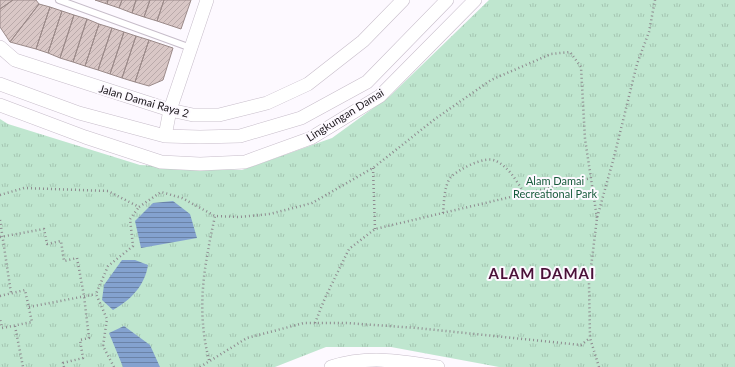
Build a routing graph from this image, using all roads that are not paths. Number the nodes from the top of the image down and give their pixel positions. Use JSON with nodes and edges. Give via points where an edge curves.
{"nodes":[{"id":1,"x":59,"y":0,"type":"edge"},
{"id":2,"x":207,"y":0,"type":"edge"},
{"id":3,"x":403,"y":0,"type":"edge"},
{"id":4,"x":447,"y":0,"type":"edge"},
{"id":5,"x":475,"y":0,"type":"edge"},
{"id":6,"x":0,"y":47,"type":"edge"},
{"id":7,"x":191,"y":48,"type":"junction"},
{"id":8,"x":0,"y":84,"type":"edge"},
{"id":9,"x":0,"y":105,"type":"edge"},
{"id":10,"x":170,"y":110,"type":"junction"},
{"id":11,"x":165,"y":136,"type":"junction"},
{"id":12,"x":337,"y":366,"type":"edge"},
{"id":13,"x":438,"y":367,"type":"edge"}],
"edges":[{"from":1,"to":7,"type":"lane"},
{"from":2,"to":7,"type":"street"},
{"from":3,"to":10,"type":"street","name":"Jalan Damai Raya 2","via":[[363,41],[308,84],[267,103],[219,115],[193,115]]},
{"from":4,"to":11,"type":"street","name":"Lingkungan Damai","via":[[367,82],[301,118],[240,136]]},
{"from":5,"to":9,"type":"street","name":"Lingkungan Damai","via":[[380,96],[311,138],[246,162],[161,162]]},
{"from":6,"to":10,"type":"street","name":"Jalan Damai Raya 2","via":[[15,60]]},
{"from":7,"to":10,"type":"street"},
{"from":8,"to":11,"type":"street","name":"Lingkungan Damai","via":[[79,113]]},
{"from":10,"to":11,"type":"street"},
{"from":12,"to":13,"type":"street","via":[[367,360],[392,359]]}]}
